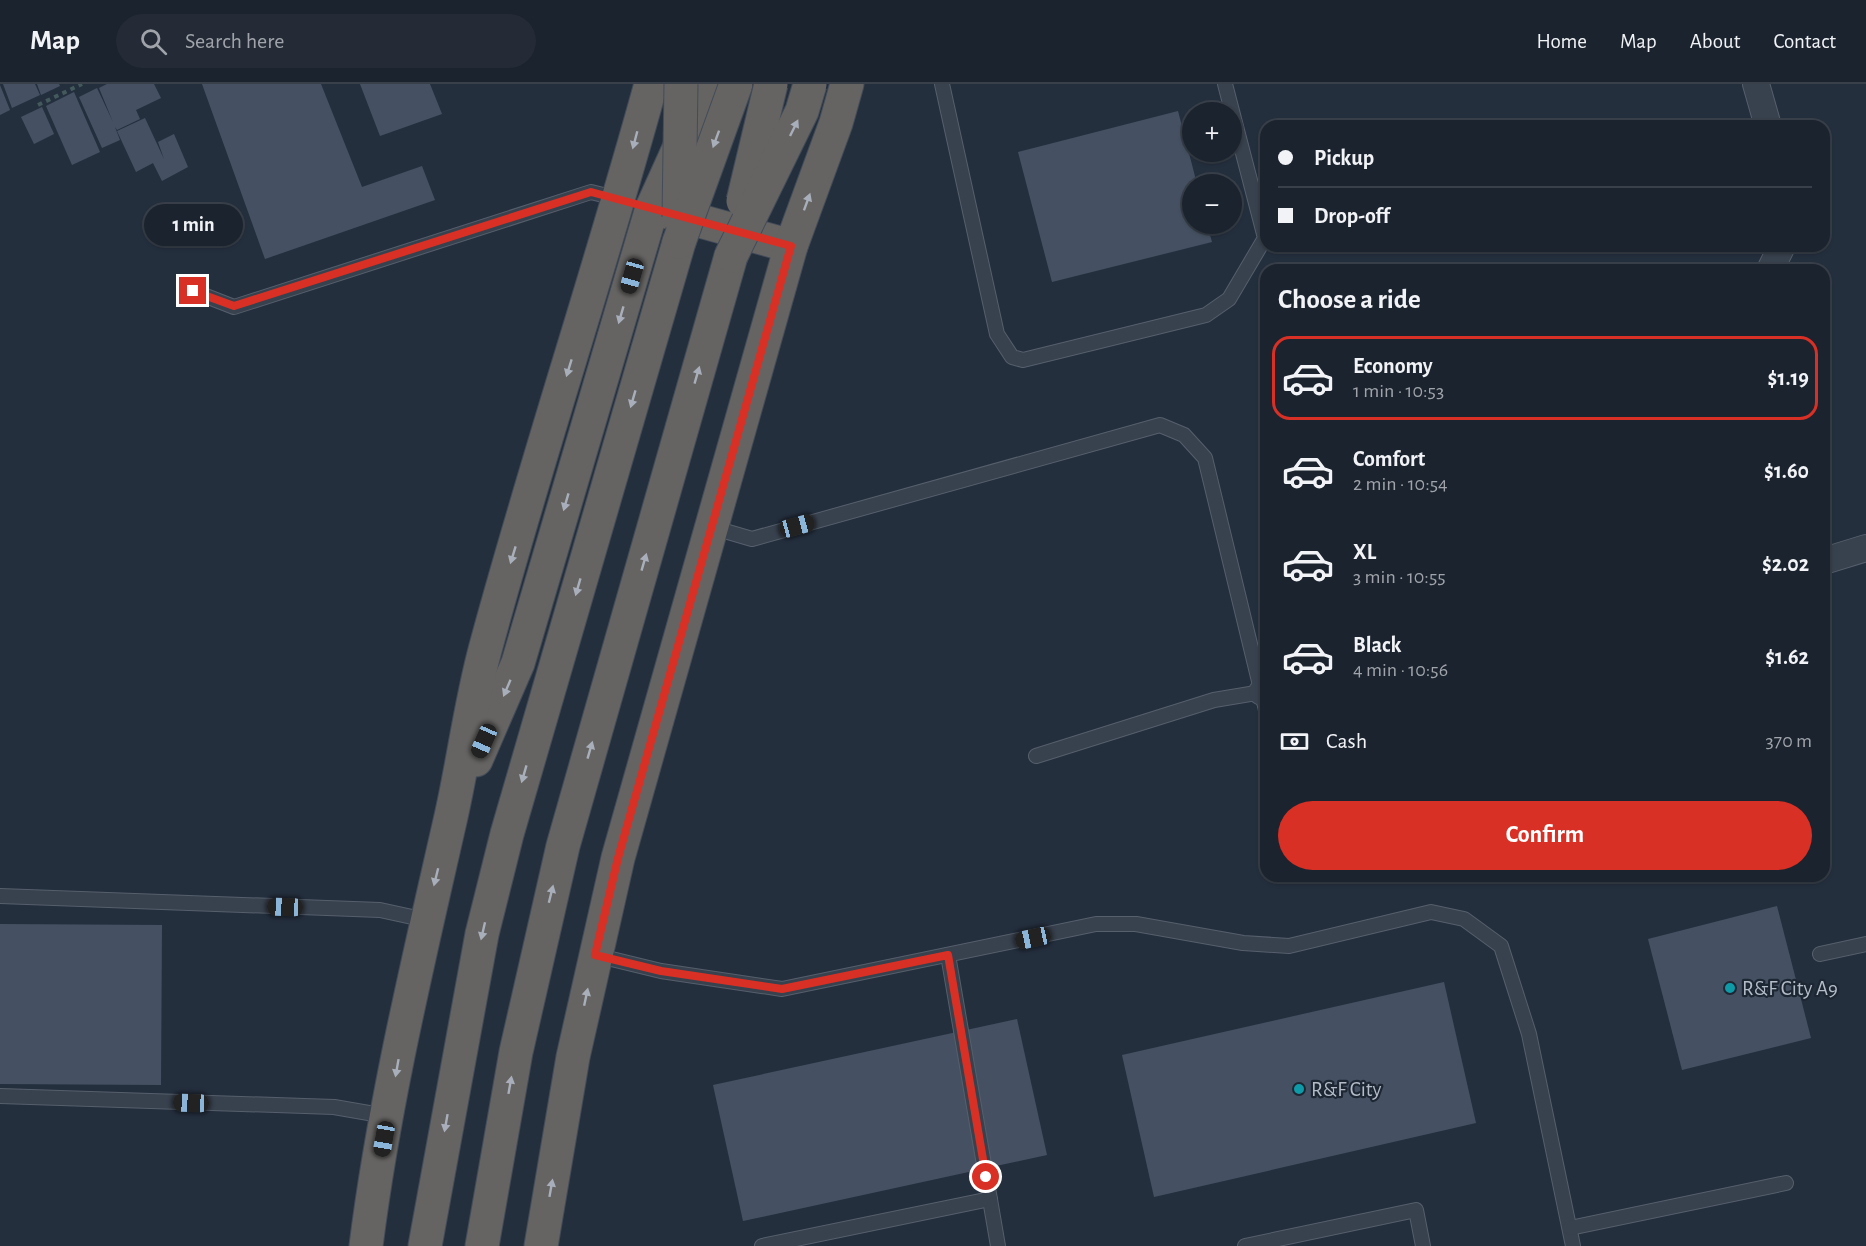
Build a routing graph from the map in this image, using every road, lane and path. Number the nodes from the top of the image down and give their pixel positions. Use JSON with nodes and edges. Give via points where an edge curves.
{"nodes":[{"id":1,"x":82,"y":84,"type":"edge"},
{"id":2,"x":651,"y":84,"type":"edge"},
{"id":3,"x":681,"y":84,"type":"edge"},
{"id":4,"x":708,"y":84,"type":"edge"},
{"id":5,"x":736,"y":84,"type":"edge"},
{"id":6,"x":771,"y":84,"type":"edge"},
{"id":7,"x":810,"y":84,"type":"edge"},
{"id":8,"x":847,"y":84,"type":"edge"},
{"id":9,"x":942,"y":84,"type":"edge"},
{"id":10,"x":1225,"y":84,"type":"edge"},
{"id":11,"x":1756,"y":84,"type":"edge"},
{"id":12,"x":38,"y":105,"type":"dead end"},
{"id":13,"x":1766,"y":120,"type":"edge"},
{"id":14,"x":619,"y":199,"type":"junction"},
{"id":15,"x":652,"y":208,"type":"junction"},
{"id":16,"x":1260,"y":219,"type":"edge"},
{"id":17,"x":679,"y":242,"type":"junction"},
{"id":18,"x":791,"y":246,"type":"junction"},
{"id":19,"x":1260,"y":246,"type":"edge"},
{"id":20,"x":731,"y":256,"type":"junction"},
{"id":21,"x":193,"y":291,"type":"dead end"},
{"id":22,"x":711,"y":528,"type":"junction"},
{"id":23,"x":1866,"y":548,"type":"edge"},
{"id":24,"x":1830,"y":559,"type":"edge"},
{"id":25,"x":1260,"y":678,"type":"edge"},
{"id":26,"x":1260,"y":698,"type":"edge"},
{"id":27,"x":1036,"y":756,"type":"dead end"},
{"id":28,"x":451,"y":820,"type":"junction"},
{"id":29,"x":0,"y":896,"type":"edge"},
{"id":30,"x":426,"y":920,"type":"junction"},
{"id":31,"x":1866,"y":944,"type":"edge"},
{"id":32,"x":1820,"y":954,"type":"dead end"},
{"id":33,"x":595,"y":955,"type":"junction"},
{"id":34,"x":948,"y":955,"type":"junction"},
{"id":35,"x":0,"y":1096,"type":"edge"},
{"id":36,"x":388,"y":1116,"type":"junction"},
{"id":37,"x":1786,"y":1183,"type":"dead end"},
{"id":38,"x":990,"y":1199,"type":"junction"},
{"id":39,"x":1570,"y":1228,"type":"junction"},
{"id":40,"x":366,"y":1246,"type":"edge"},
{"id":41,"x":425,"y":1246,"type":"edge"},
{"id":42,"x":482,"y":1246,"type":"edge"},
{"id":43,"x":541,"y":1246,"type":"edge"},
{"id":44,"x":762,"y":1246,"type":"edge"},
{"id":45,"x":998,"y":1246,"type":"edge"},
{"id":46,"x":1245,"y":1246,"type":"edge"},
{"id":47,"x":1423,"y":1246,"type":"edge"},
{"id":48,"x":1573,"y":1246,"type":"edge"}],
"edges":[{"from":1,"to":12,"type":"path"},
{"from":2,"to":14,"type":"highway","one_way":true},
{"from":3,"to":17,"type":"highway","bridge":true},
{"from":4,"to":15,"type":"highway"},
{"from":5,"to":17,"type":"highway","one_way":true,"bridge":true},
{"from":6,"to":20,"type":"highway","bridge":true},
{"from":20,"to":7,"type":"highway","one_way":true,"bridge":true,"via":[[802,111]]},
{"from":18,"to":8,"type":"highway","one_way":true},
{"from":9,"to":19,"type":"lane","via":[[997,334],[1012,357],[1023,360],[1206,315],[1229,299]]},
{"from":10,"to":16,"type":"lane"},
{"from":11,"to":13,"type":"street"},
{"from":14,"to":15,"type":"highway"},
{"from":14,"to":21,"type":"lane","via":[[591,192],[234,306]]},
{"from":14,"to":28,"type":"highway","one_way":true,"via":[[484,653]]},
{"from":15,"to":18,"type":"highway"},
{"from":15,"to":28,"type":"highway","one_way":true,"via":[[518,663]]},
{"from":17,"to":41,"type":"highway","one_way":true,"via":[[507,834],[482,934]]},
{"from":18,"to":22,"type":"highway"},
{"from":42,"to":20,"type":"highway","one_way":true,"via":[[516,1052],[563,846]]},
{"from":22,"to":25,"type":"lane","via":[[752,539],[1160,425],[1184,435],[1205,458]]},
{"from":22,"to":33,"type":"highway","via":[[618,858]]},
{"from":23,"to":24,"type":"street"},
{"from":26,"to":27,"type":"lane","via":[[1214,700]]},
{"from":28,"to":30,"type":"highway","one_way":true},
{"from":29,"to":30,"type":"lane","via":[[380,910]]},
{"from":30,"to":36,"type":"highway","one_way":true},
{"from":31,"to":32,"type":"lane"},
{"from":33,"to":34,"type":"lane","via":[[661,971],[782,989]]},
{"from":43,"to":33,"type":"highway","one_way":true,"via":[[573,1057]]},
{"from":34,"to":38,"type":"lane"},
{"from":34,"to":39,"type":"lane","via":[[1096,924],[1136,924],[1243,943],[1289,946],[1431,912],[1464,919],[1501,946],[1529,1034]]},
{"from":35,"to":36,"type":"lane","via":[[334,1107]]},
{"from":36,"to":40,"type":"highway"},
{"from":37,"to":39,"type":"lane"},
{"from":38,"to":44,"type":"lane"},
{"from":38,"to":45,"type":"lane"},
{"from":39,"to":48,"type":"lane"},
{"from":46,"to":47,"type":"lane","via":[[1416,1210]]}]}
